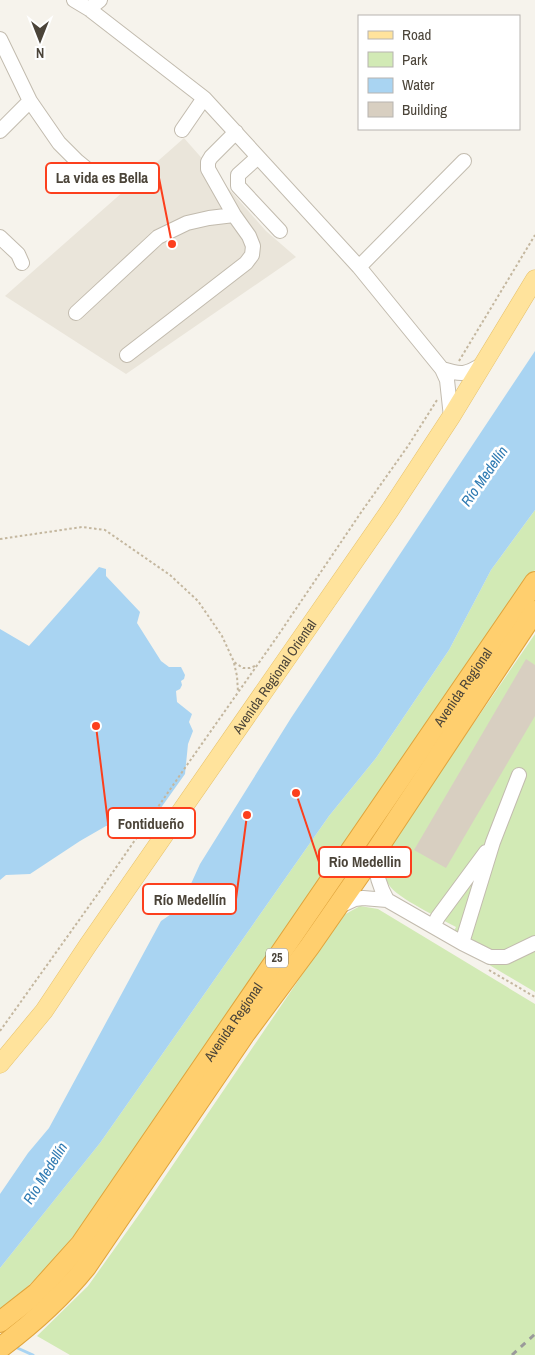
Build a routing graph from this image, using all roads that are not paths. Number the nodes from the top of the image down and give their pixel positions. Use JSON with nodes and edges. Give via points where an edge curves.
{"nodes":[{"id":1,"x":74,"y":0,"type":"edge"},
{"id":2,"x":94,"y":5,"type":"edge"},
{"id":3,"x":0,"y":38,"type":"edge"},
{"id":4,"x":204,"y":98,"type":"junction"},
{"id":5,"x":30,"y":100,"type":"junction"},
{"id":6,"x":182,"y":130,"type":"dead end"},
{"id":7,"x":0,"y":131,"type":"edge"},
{"id":8,"x":236,"y":132,"type":"junction"},
{"id":9,"x":258,"y":157,"type":"junction"},
{"id":10,"x":464,"y":162,"type":"dead end"},
{"id":11,"x":105,"y":184,"type":"dead end"},
{"id":12,"x":234,"y":216,"type":"junction"},
{"id":13,"x":280,"y":231,"type":"dead end"},
{"id":14,"x":0,"y":237,"type":"edge"},
{"id":15,"x":22,"y":263,"type":"dead end"},
{"id":16,"x":358,"y":267,"type":"junction"},
{"id":17,"x":535,"y":279,"type":"edge"},
{"id":18,"x":76,"y":313,"type":"dead end"},
{"id":19,"x":127,"y":355,"type":"dead end"},
{"id":20,"x":483,"y":364,"type":"junction"},
{"id":21,"x":447,"y":375,"type":"junction"},
{"id":22,"x":450,"y":417,"type":"junction"},
{"id":23,"x":535,"y":582,"type":"edge"},
{"id":24,"x":535,"y":611,"type":"edge"},
{"id":25,"x":519,"y":774,"type":"dead end"},
{"id":26,"x":493,"y":842,"type":"junction"},
{"id":27,"x":376,"y":851,"type":"junction"},
{"id":28,"x":387,"y":900,"type":"junction"},
{"id":29,"x":337,"y":907,"type":"junction"},
{"id":30,"x":433,"y":926,"type":"junction"},
{"id":31,"x":462,"y":943,"type":"junction"},
{"id":32,"x":535,"y":943,"type":"edge"},
{"id":33,"x":0,"y":1064,"type":"edge"},
{"id":34,"x":2,"y":1321,"type":"edge"},
{"id":35,"x":0,"y":1348,"type":"edge"}],
"edges":[{"from":1,"to":2,"type":"street"},
{"from":2,"to":4,"type":"street"},
{"from":3,"to":5,"type":"street"},
{"from":4,"to":6,"type":"street"},
{"from":4,"to":8,"type":"street"},
{"from":5,"to":7,"type":"street"},
{"from":5,"to":11,"type":"street","via":[[59,143]]},
{"from":8,"to":9,"type":"street"},
{"from":8,"to":12,"type":"street","via":[[208,162],[208,169]]},
{"from":9,"to":13,"type":"street","via":[[238,175],[238,186]]},
{"from":9,"to":16,"type":"street"},
{"from":10,"to":16,"type":"street"},
{"from":12,"to":18,"type":"street","via":[[187,224],[158,237]]},
{"from":12,"to":19,"type":"street","via":[[253,246],[252,255],[246,263]]},
{"from":14,"to":15,"type":"street","via":[[18,254]]},
{"from":16,"to":21,"type":"street"},
{"from":17,"to":20,"type":"main road","name":"Avenida Regional Oriental"},
{"from":20,"to":21,"type":"street","via":[[470,373]]},
{"from":20,"to":22,"type":"main road","name":"Avenida Regional Oriental"},
{"from":21,"to":22,"type":"street"},
{"from":22,"to":33,"type":"main road","name":"Avenida Regional Oriental","via":[[390,510],[44,1011]]},
{"from":23,"to":34,"type":"highway","name":"Avenida Regional","number":"25","via":[[81,1244],[37,1293]]},
{"from":24,"to":27,"type":"highway","name":"Avenida Regional","number":"25"},
{"from":25,"to":26,"type":"street"},
{"from":26,"to":30,"type":"street"},
{"from":26,"to":31,"type":"street"},
{"from":27,"to":28,"type":"street","via":[[376,876]]},
{"from":27,"to":29,"type":"highway","name":"Avenida Regional","number":"25"},
{"from":28,"to":29,"type":"street","via":[[355,899]]},
{"from":28,"to":30,"type":"street"},
{"from":29,"to":35,"type":"highway","name":"Avenida Regional","number":"25","via":[[244,1036],[86,1267],[55,1302]]},
{"from":30,"to":31,"type":"street"},
{"from":31,"to":32,"type":"street","via":[[490,957],[506,956]]}]}
